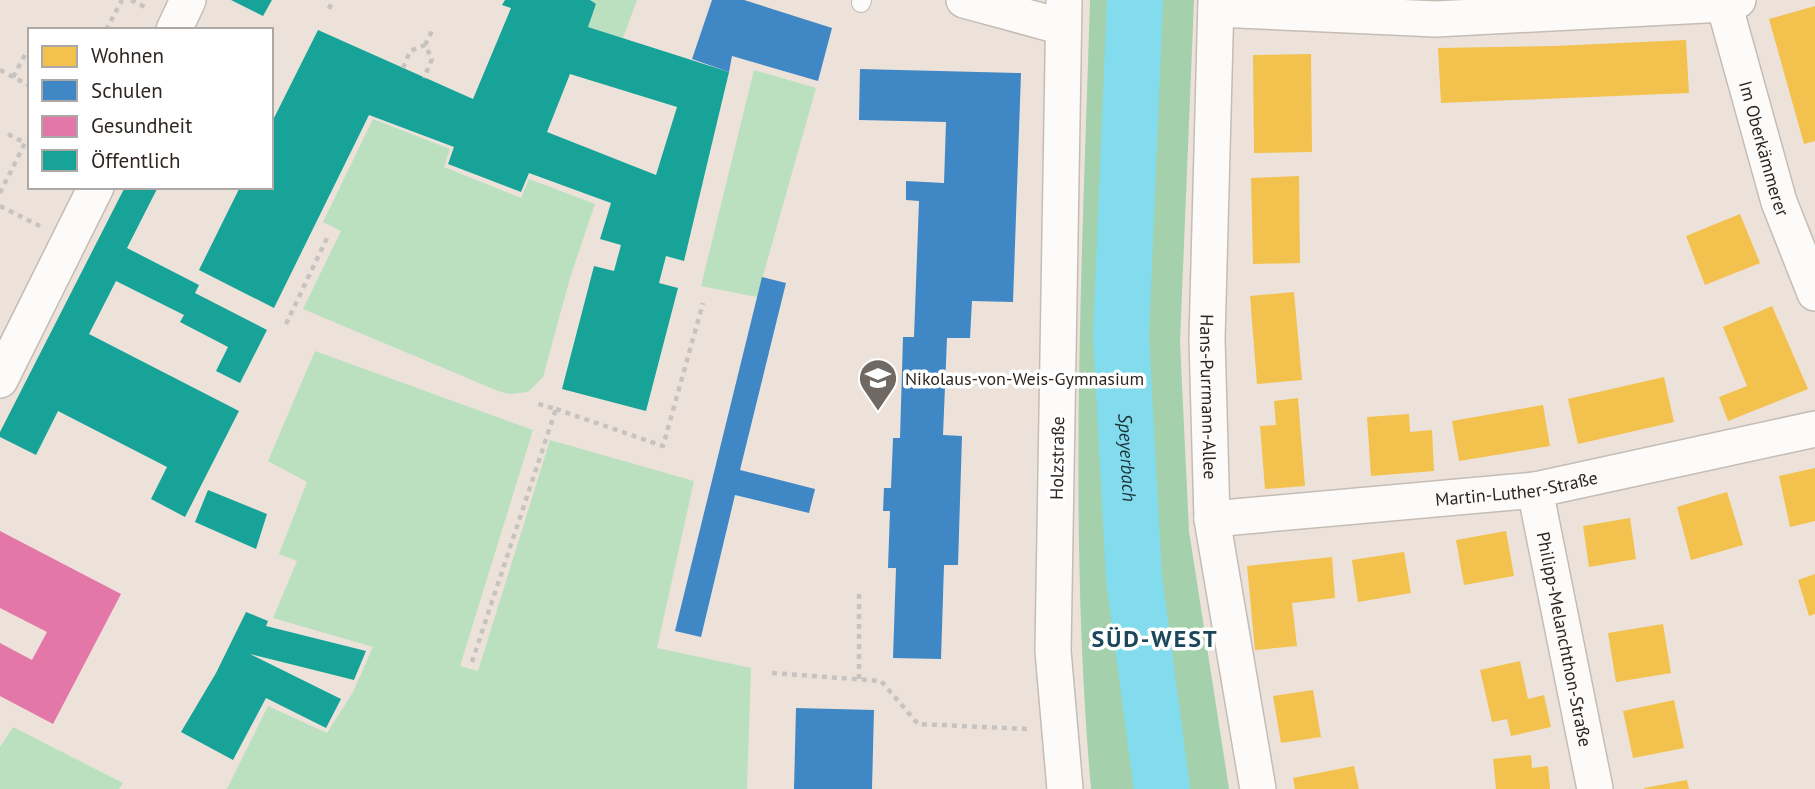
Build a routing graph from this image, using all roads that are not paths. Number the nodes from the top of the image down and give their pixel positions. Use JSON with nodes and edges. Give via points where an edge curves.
{"nodes":[{"id":1,"x":188,"y":0,"type":"edge"},
{"id":2,"x":964,"y":0,"type":"edge"},
{"id":3,"x":1728,"y":1,"type":"edge"},
{"id":4,"x":1216,"y":5,"type":"edge"},
{"id":5,"x":1064,"y":14,"type":"edge"},
{"id":6,"x":175,"y":28,"type":"edge"},
{"id":7,"x":95,"y":189,"type":"edge"},
{"id":8,"x":1815,"y":293,"type":"edge"},
{"id":9,"x":0,"y":380,"type":"edge"},
{"id":10,"x":1815,"y":429,"type":"edge"},
{"id":11,"x":1535,"y":490,"type":"junction"},
{"id":12,"x":1212,"y":519,"type":"junction"},
{"id":13,"x":1065,"y":789,"type":"edge"},
{"id":14,"x":1258,"y":789,"type":"edge"},
{"id":15,"x":1595,"y":789,"type":"edge"}],
"edges":[{"from":1,"to":6,"type":"street"},
{"from":2,"to":5,"type":"street"},
{"from":3,"to":4,"type":"street","via":[[1436,19]]},
{"from":3,"to":8,"type":"street","name":"Im Oberkämmerer","via":[[1779,202]]},
{"from":4,"to":12,"type":"street","name":"Hans-Purrmann-Allee","via":[[1207,339]]},
{"from":5,"to":13,"type":"street","name":"Holzstraße","via":[[1053,651]]},
{"from":7,"to":9,"type":"street"},
{"from":10,"to":11,"type":"street","name":"Martin-Luther-Straße"},
{"from":11,"to":12,"type":"street","name":"Martin-Luther-Straße"},
{"from":11,"to":15,"type":"street","name":"Philipp-Melanchthon-Straße"},
{"from":12,"to":14,"type":"street","name":"Hans-Purrmann-Allee"}]}
